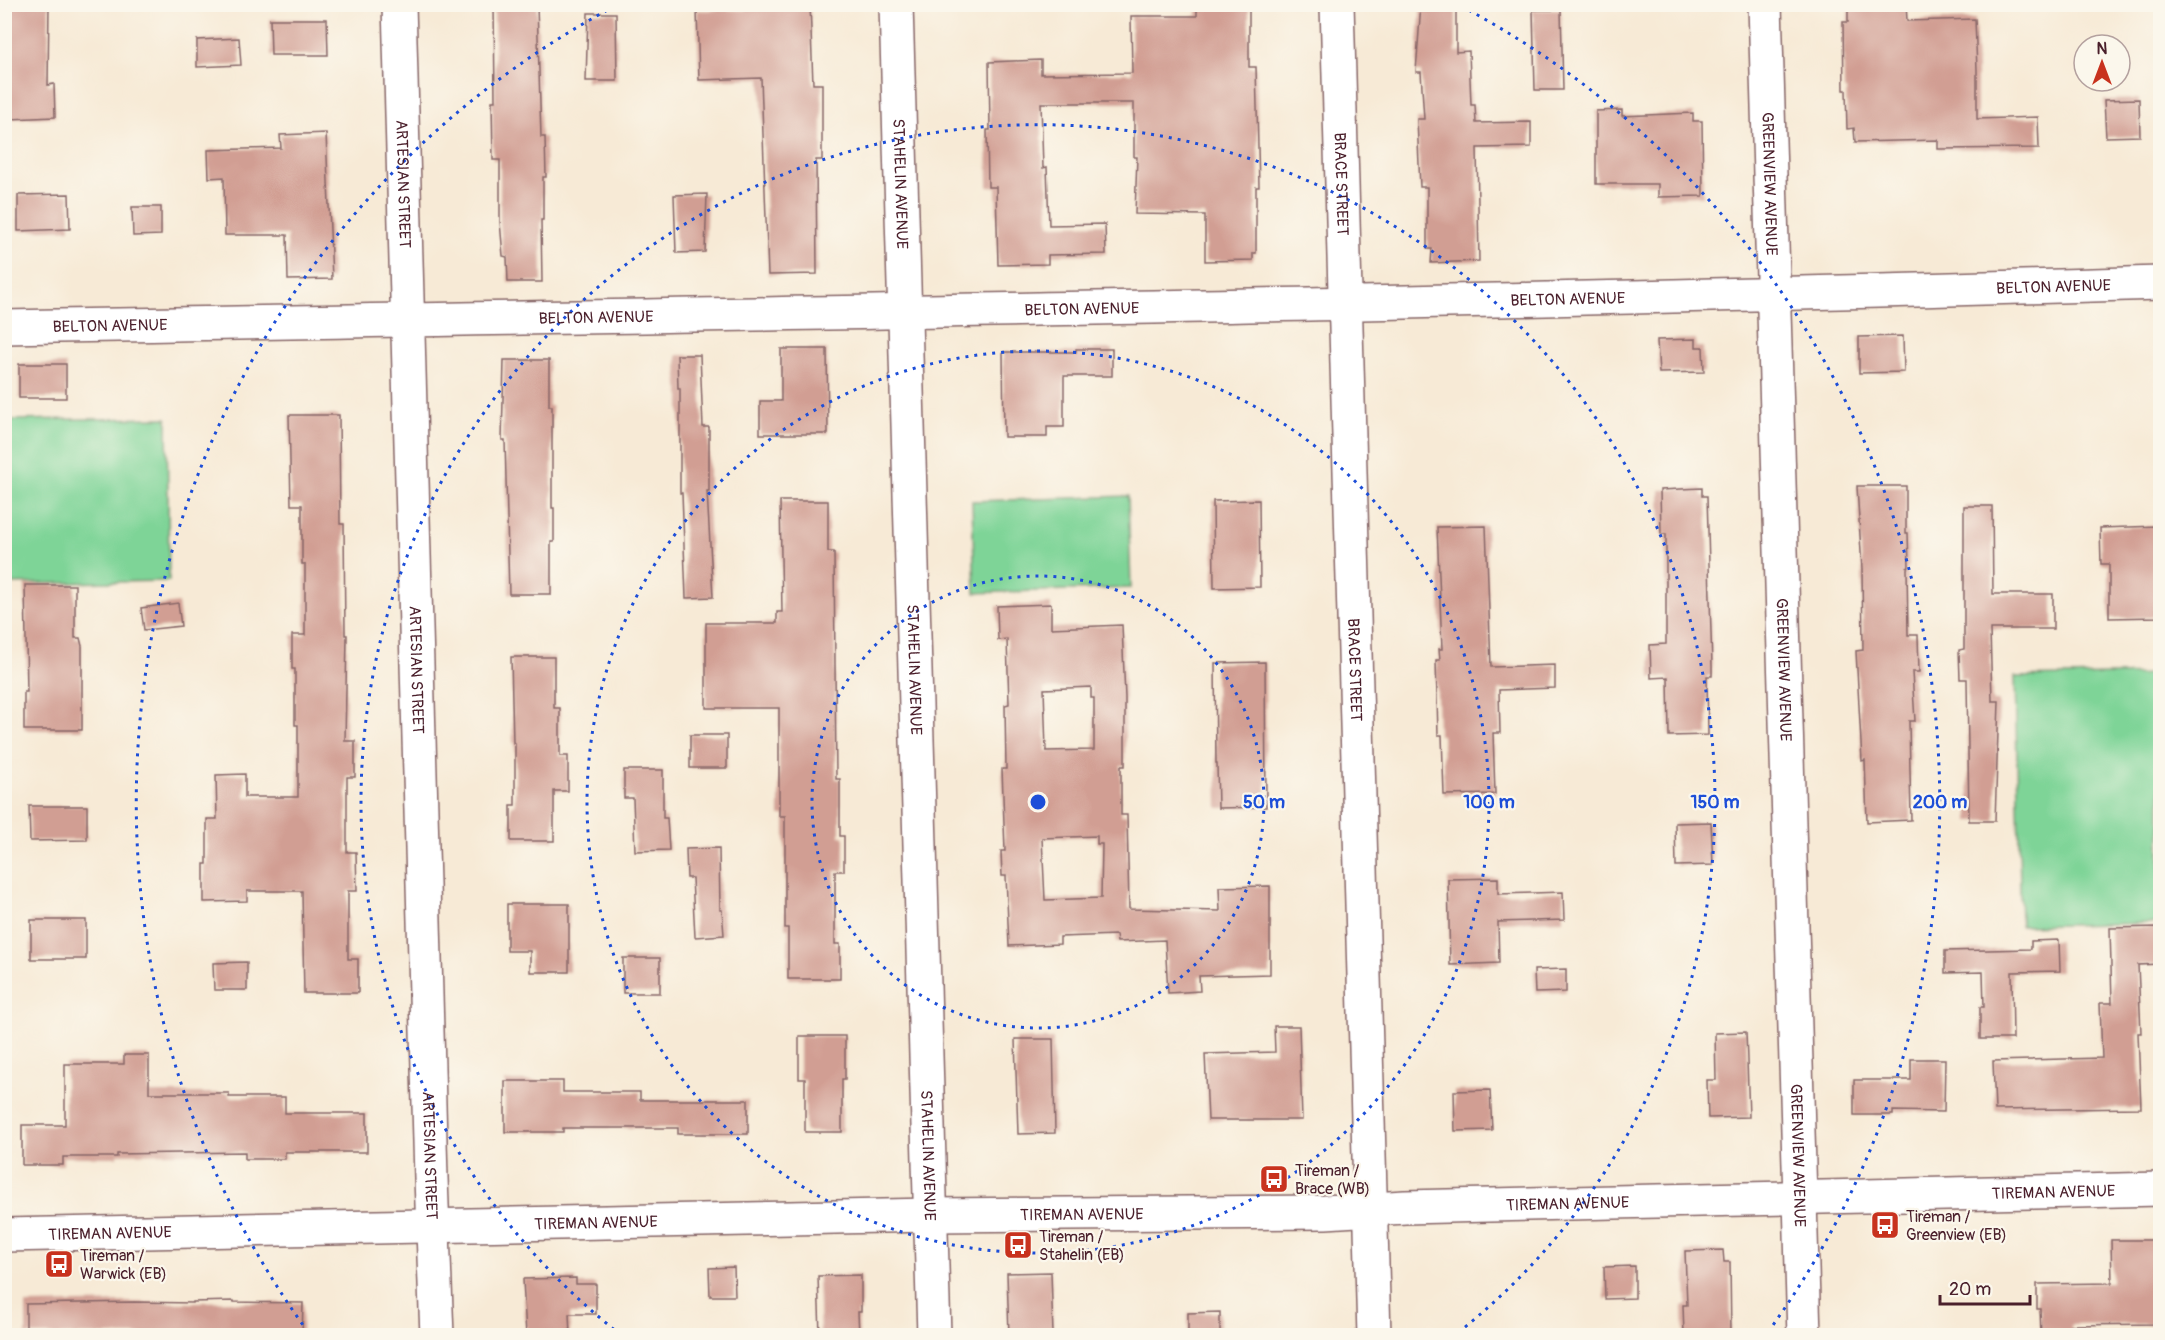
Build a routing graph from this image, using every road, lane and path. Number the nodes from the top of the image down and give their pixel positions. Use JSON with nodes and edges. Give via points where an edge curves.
{"nodes":[{"id":1,"x":399,"y":4,"type":"edge"},
{"id":2,"x":896,"y":4,"type":"edge"},
{"id":3,"x":1337,"y":4,"type":"edge"},
{"id":4,"x":1765,"y":4,"type":"edge"},
{"id":5,"x":2160,"y":283,"type":"edge"},
{"id":6,"x":1773,"y":295,"type":"junction"},
{"id":7,"x":1346,"y":304,"type":"junction"},
{"id":8,"x":905,"y":312,"type":"junction"},
{"id":9,"x":408,"y":320,"type":"junction"},
{"id":10,"x":4,"y":327,"type":"edge"},
{"id":11,"x":2160,"y":1189,"type":"edge"},
{"id":12,"x":1800,"y":1198,"type":"junction"},
{"id":13,"x":1370,"y":1208,"type":"junction"},
{"id":14,"x":930,"y":1215,"type":"junction"},
{"id":15,"x":434,"y":1226,"type":"junction"},
{"id":16,"x":4,"y":1235,"type":"edge"},
{"id":17,"x":437,"y":1335,"type":"edge"},
{"id":18,"x":934,"y":1335,"type":"edge"},
{"id":19,"x":1374,"y":1335,"type":"edge"},
{"id":20,"x":1804,"y":1335,"type":"edge"}],
"edges":[{"from":1,"to":9,"type":"street","name":"ARTESIAN STREET"},
{"from":2,"to":8,"type":"street","name":"STAHELIN AVENUE"},
{"from":3,"to":7,"type":"street","name":"BRACE STREET"},
{"from":4,"to":6,"type":"street","name":"GREENVIEW AVENUE"},
{"from":5,"to":6,"type":"street","name":"BELTON AVENUE"},
{"from":6,"to":7,"type":"street","name":"BELTON AVENUE"},
{"from":6,"to":12,"type":"street","name":"GREENVIEW AVENUE"},
{"from":7,"to":8,"type":"street","name":"BELTON AVENUE"},
{"from":7,"to":13,"type":"street","name":"BRACE STREET"},
{"from":8,"to":9,"type":"street","name":"BELTON AVENUE"},
{"from":8,"to":14,"type":"street","name":"STAHELIN AVENUE"},
{"from":9,"to":10,"type":"street","name":"BELTON AVENUE"},
{"from":9,"to":15,"type":"street","name":"ARTESIAN STREET"},
{"from":11,"to":12,"type":"street","name":"TIREMAN AVENUE"},
{"from":12,"to":13,"type":"street","name":"TIREMAN AVENUE"},
{"from":12,"to":20,"type":"street","name":"GREENVIEW AVENUE"},
{"from":13,"to":14,"type":"street","name":"TIREMAN AVENUE","via":[[1325,1212]]},
{"from":13,"to":19,"type":"street","name":"BRACE STREET"},
{"from":14,"to":15,"type":"street","name":"TIREMAN AVENUE"},
{"from":14,"to":18,"type":"street","name":"STAHELIN AVENUE"},
{"from":15,"to":16,"type":"street","name":"TIREMAN AVENUE"},
{"from":15,"to":17,"type":"street","name":"ARTESIAN STREET"}]}
